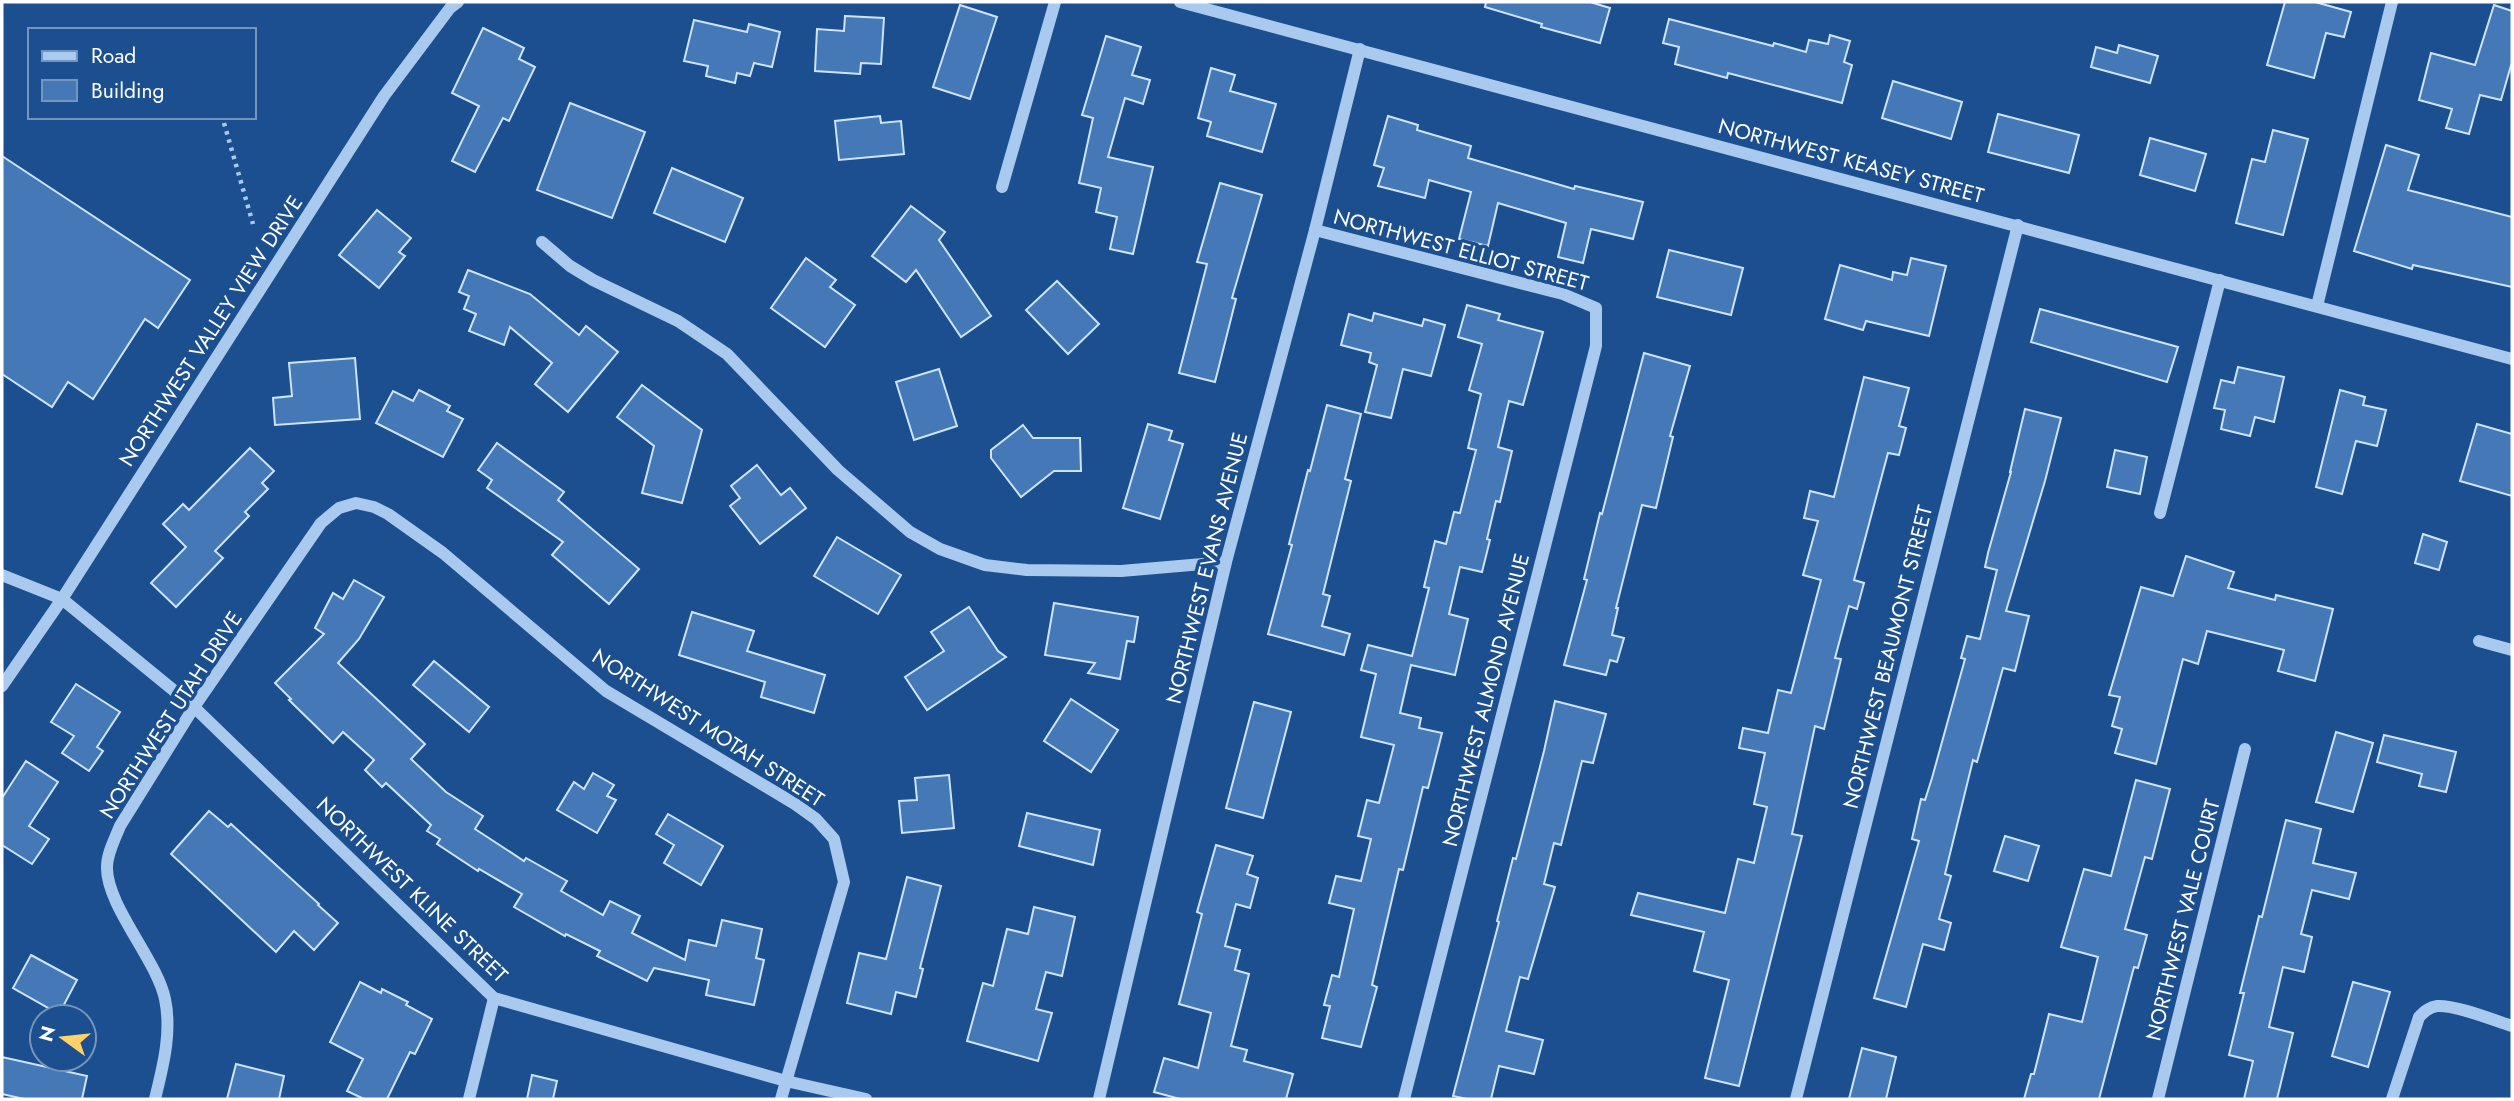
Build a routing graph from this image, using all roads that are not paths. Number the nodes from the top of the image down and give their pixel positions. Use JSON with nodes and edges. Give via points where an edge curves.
{"nodes":[{"id":1,"x":458,"y":2,"type":"edge"},
{"id":2,"x":1055,"y":2,"type":"edge"},
{"id":3,"x":1180,"y":2,"type":"edge"},
{"id":4,"x":2392,"y":2,"type":"edge"},
{"id":5,"x":1360,"y":49,"type":"junction"},
{"id":6,"x":1002,"y":187,"type":"dead end"},
{"id":7,"x":2018,"y":225,"type":"junction"},
{"id":8,"x":1315,"y":230,"type":"junction"},
{"id":9,"x":541,"y":243,"type":"dead end"},
{"id":10,"x":2220,"y":280,"type":"junction"},
{"id":11,"x":2317,"y":306,"type":"junction"},
{"id":12,"x":1596,"y":309,"type":"joint"},
{"id":13,"x":2512,"y":359,"type":"edge"},
{"id":14,"x":356,"y":503,"type":"joint"},
{"id":15,"x":2160,"y":513,"type":"dead end"},
{"id":16,"x":1226,"y":562,"type":"junction"},
{"id":17,"x":2,"y":575,"type":"edge"},
{"id":18,"x":62,"y":600,"type":"junction"},
{"id":19,"x":2479,"y":641,"type":"dead end"},
{"id":20,"x":2512,"y":650,"type":"edge"},
{"id":21,"x":2,"y":686,"type":"edge"},
{"id":22,"x":194,"y":707,"type":"junction"},
{"id":23,"x":2245,"y":749,"type":"dead end"},
{"id":24,"x":494,"y":998,"type":"junction"},
{"id":25,"x":2512,"y":1026,"type":"edge"},
{"id":26,"x":786,"y":1081,"type":"junction"},
{"id":27,"x":155,"y":1099,"type":"edge"},
{"id":28,"x":469,"y":1099,"type":"edge"},
{"id":29,"x":781,"y":1099,"type":"edge"},
{"id":30,"x":866,"y":1099,"type":"edge"},
{"id":31,"x":1099,"y":1099,"type":"edge"},
{"id":32,"x":1404,"y":1099,"type":"edge"},
{"id":33,"x":1796,"y":1099,"type":"edge"},
{"id":34,"x":2158,"y":1099,"type":"edge"},
{"id":35,"x":2392,"y":1099,"type":"edge"}],
"edges":[{"from":1,"to":18,"type":"street","name":"NORTHWEST VALLEY VIEW DRIVE","via":[[384,96]]},
{"from":2,"to":6,"type":"street"},
{"from":3,"to":5,"type":"street","name":"NORTHWEST KEASEY STREET"},
{"from":4,"to":11,"type":"street"},
{"from":5,"to":7,"type":"street","name":"NORTHWEST KEASEY STREET"},
{"from":5,"to":8,"type":"street","name":"NORTHWEST EVANS AVENUE"},
{"from":7,"to":10,"type":"street","name":"NORTHWEST KEASEY STREET"},
{"from":7,"to":33,"type":"street","name":"NORTHWEST BEAUMONT STREET"},
{"from":8,"to":12,"type":"street","name":"NORTHWEST ELLIOT STREET","via":[[1563,294]]},
{"from":8,"to":16,"type":"street","name":"NORTHWEST EVANS AVENUE"},
{"from":9,"to":16,"type":"street","via":[[593,280],[678,321],[727,354],[838,470],[910,531],[940,549],[985,565],[1027,570],[1121,571]]},
{"from":10,"to":11,"type":"street","name":"NORTHWEST KEASEY STREET"},
{"from":10,"to":15,"type":"street"},
{"from":11,"to":13,"type":"street","name":"NORTHWEST KEASEY STREET"},
{"from":12,"to":32,"type":"street","name":"NORTHWEST ALMOND AVENUE","via":[[1596,346]]},
{"from":14,"to":22,"type":"street","name":"NORTHWEST UTAH DRIVE","via":[[340,508],[321,523]]},
{"from":14,"to":26,"type":"street","name":"NORTHWEST MOTAH STREET","via":[[388,514],[443,553],[606,691],[817,819],[834,839],[844,882]]},
{"from":16,"to":31,"type":"street","name":"NORTHWEST EVANS AVENUE"},
{"from":17,"to":18,"type":"street","name":"NORTHWEST KLINE STREET"},
{"from":18,"to":21,"type":"street","name":"NORTHWEST VALLEY VIEW DRIVE"},
{"from":18,"to":22,"type":"street","name":"NORTHWEST KLINE STREET"},
{"from":19,"to":20,"type":"street"},
{"from":22,"to":24,"type":"street","name":"NORTHWEST KLINE STREET"},
{"from":22,"to":27,"type":"street","name":"NORTHWEST UTAH DRIVE","via":[[120,826],[107,867],[111,888],[165,998],[168,1041]]},
{"from":23,"to":34,"type":"street","name":"NORTHWEST VALE COURT"},
{"from":24,"to":26,"type":"street","name":"NORTHWEST KLINE STREET"},
{"from":24,"to":28,"type":"street"},
{"from":25,"to":35,"type":"street","via":[[2449,1008],[2426,1010],[2419,1017]]},
{"from":26,"to":29,"type":"street"},
{"from":26,"to":30,"type":"street","name":"NORTHWEST KLINE STREET"}]}
